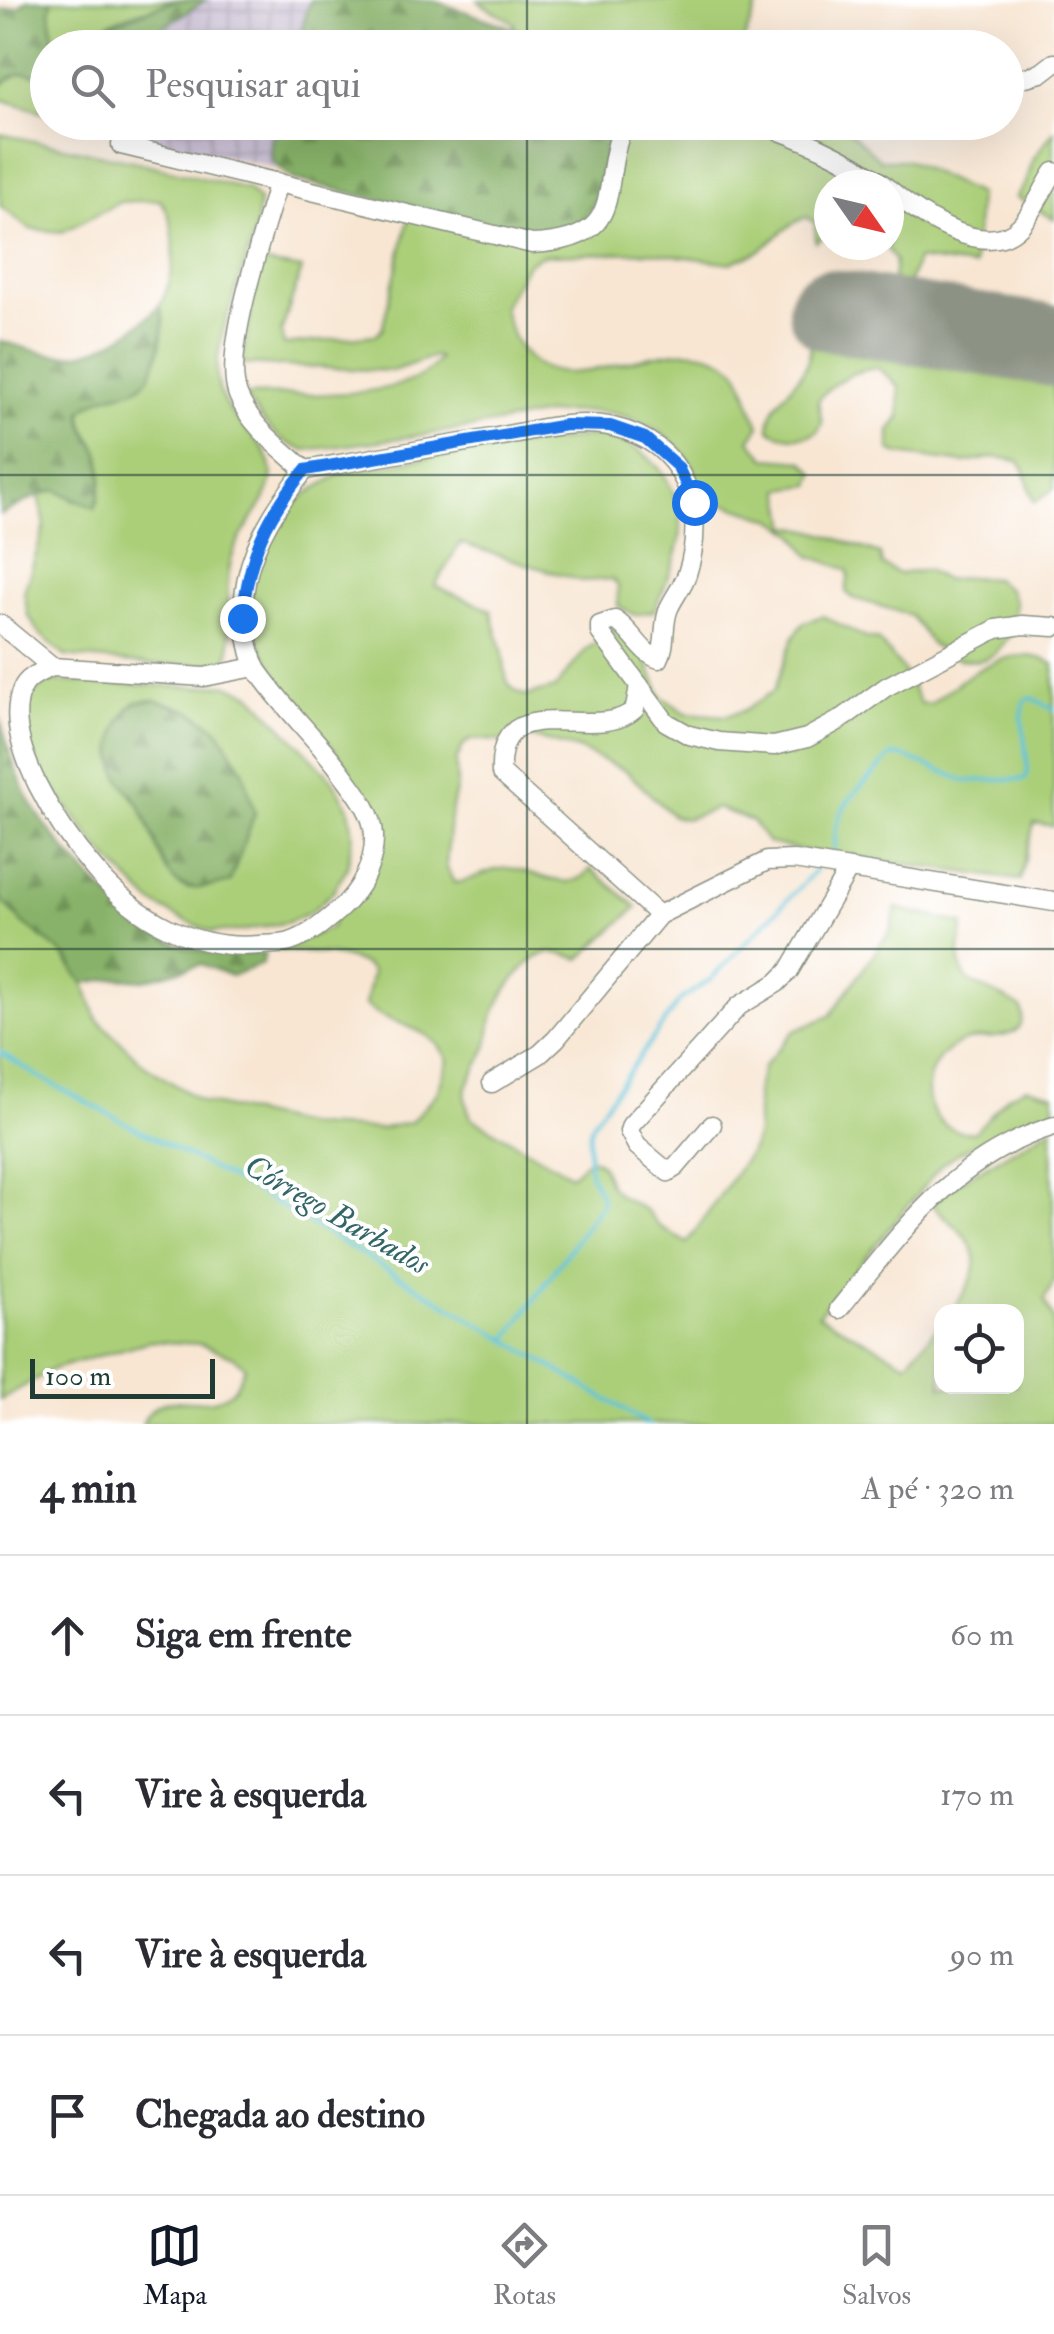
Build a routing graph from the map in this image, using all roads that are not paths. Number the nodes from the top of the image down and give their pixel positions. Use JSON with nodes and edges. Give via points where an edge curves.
{"nodes":[{"id":1,"x":1054,"y":63,"type":"edge"},
{"id":2,"x":1024,"y":77,"type":"edge"},
{"id":3,"x":620,"y":140,"type":"edge"},
{"id":4,"x":804,"y":140,"type":"edge"},
{"id":5,"x":121,"y":145,"type":"dead end"},
{"id":6,"x":865,"y":170,"type":"edge"},
{"id":7,"x":1054,"y":172,"type":"edge"},
{"id":8,"x":278,"y":182,"type":"junction"},
{"id":9,"x":904,"y":201,"type":"edge"},
{"id":10,"x":305,"y":470,"type":"junction"},
{"id":11,"x":0,"y":624,"type":"edge"},
{"id":12,"x":1054,"y":627,"type":"edge"},
{"id":13,"x":52,"y":667,"type":"junction"},
{"id":14,"x":255,"y":667,"type":"junction"},
{"id":15,"x":639,"y":681,"type":"junction"},
{"id":16,"x":849,"y":868,"type":"junction"},
{"id":17,"x":1054,"y":902,"type":"edge"},
{"id":18,"x":659,"y":914,"type":"junction"},
{"id":19,"x":492,"y":1083,"type":"dead end"},
{"id":20,"x":712,"y":1125,"type":"dead end"},
{"id":21,"x":1054,"y":1126,"type":"edge"},
{"id":22,"x":839,"y":1309,"type":"dead end"}],
"edges":[{"from":1,"to":2,"type":"street"},
{"from":3,"to":8,"type":"street","via":[[605,210],[565,242],[532,244]]},
{"from":4,"to":6,"type":"street"},
{"from":5,"to":8,"type":"street"},
{"from":7,"to":9,"type":"street","via":[[1020,226],[1005,237],[944,228]]},
{"from":8,"to":10,"type":"street","via":[[233,362],[236,392],[251,418]]},
{"from":10,"to":14,"type":"street","via":[[264,527],[247,574],[242,618]]},
{"from":10,"to":15,"type":"street","via":[[566,425],[610,426],[645,438],[678,467],[694,502],[696,533],[659,659],[615,620],[600,625],[604,641]]},
{"from":11,"to":13,"type":"street"},
{"from":12,"to":15,"type":"street","via":[[996,629],[807,738],[774,746],[688,735],[666,722]]},
{"from":13,"to":14,"type":"street","via":[[204,677]]},
{"from":13,"to":14,"type":"street","via":[[23,686],[14,717],[44,796],[95,870],[138,912],[179,934],[232,948],[290,942],[323,925],[351,899],[369,868],[374,834],[363,802]]},
{"from":15,"to":18,"type":"street","via":[[634,709],[612,723],[525,724],[502,750],[501,773]]},
{"from":16,"to":17,"type":"street"},
{"from":16,"to":18,"type":"street","via":[[767,861]]},
{"from":16,"to":20,"type":"street","via":[[788,971],[738,1006],[629,1132],[668,1172]]},
{"from":18,"to":19,"type":"street","via":[[556,1039]]},
{"from":21,"to":22,"type":"street","via":[[972,1164],[950,1182]]}]}
